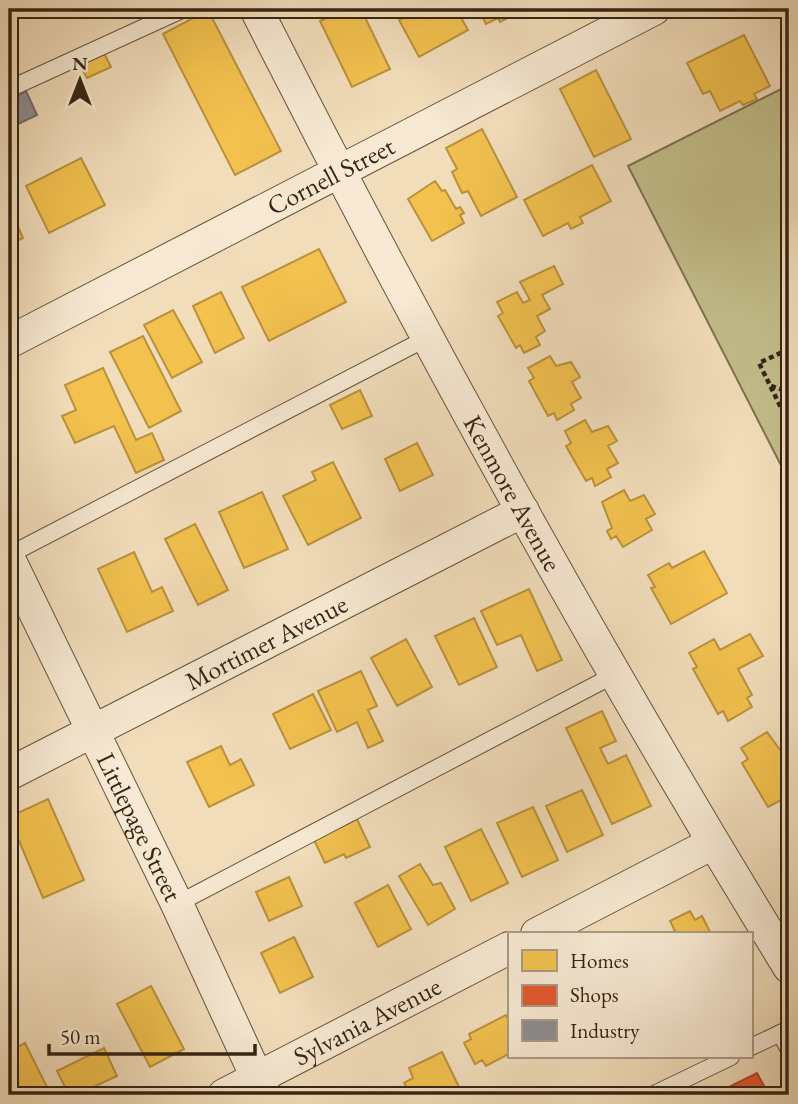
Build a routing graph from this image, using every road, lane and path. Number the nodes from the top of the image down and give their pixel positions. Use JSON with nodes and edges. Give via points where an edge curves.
{"nodes":[{"id":1,"x":184,"y":9,"type":"edge"},
{"id":2,"x":256,"y":9,"type":"edge"},
{"id":3,"x":654,"y":9,"type":"edge"},
{"id":4,"x":9,"y":89,"type":"edge"},
{"id":5,"x":338,"y":171,"type":"junction"},
{"id":6,"x":429,"y":337,"type":"junction"},
{"id":7,"x":9,"y":342,"type":"edge"},
{"id":8,"x":789,"y":349,"type":"edge"},
{"id":9,"x":771,"y":386,"type":"junction"},
{"id":10,"x":789,"y":392,"type":"edge"},
{"id":11,"x":789,"y":424,"type":"edge"},
{"id":12,"x":523,"y":511,"type":"junction"},
{"id":13,"x":9,"y":557,"type":"edge"},
{"id":14,"x":616,"y":674,"type":"junction"},
{"id":15,"x":91,"y":731,"type":"junction"},
{"id":16,"x":9,"y":774,"type":"edge"},
{"id":17,"x":713,"y":843,"type":"junction"},
{"id":18,"x":177,"y":904,"type":"junction"},
{"id":19,"x":541,"y":932,"type":"edge"},
{"id":20,"x":508,"y":949,"type":"edge"},
{"id":21,"x":789,"y":968,"type":"edge"},
{"id":22,"x":784,"y":1031,"type":"edge"},
{"id":23,"x":752,"y":1047,"type":"edge"},
{"id":24,"x":789,"y":1050,"type":"edge"},
{"id":25,"x":729,"y":1058,"type":"edge"},
{"id":26,"x":261,"y":1087,"type":"edge"},
{"id":27,"x":224,"y":1095,"type":"edge"},
{"id":28,"x":652,"y":1095,"type":"edge"}],
"edges":[{"from":1,"to":4,"type":"lane"},
{"from":2,"to":5,"type":"street","name":"Kenmore Avenue"},
{"from":3,"to":5,"type":"street","name":"Cornell Street"},
{"from":5,"to":6,"type":"street","name":"Kenmore Avenue"},
{"from":5,"to":7,"type":"street","name":"Cornell Street"},
{"from":6,"to":12,"type":"street","name":"Kenmore Avenue"},
{"from":6,"to":13,"type":"lane"},
{"from":8,"to":9,"type":"path","via":[[760,363]]},
{"from":9,"to":10,"type":"path"},
{"from":9,"to":11,"type":"path"},
{"from":12,"to":14,"type":"street","name":"Kenmore Avenue"},
{"from":12,"to":15,"type":"street","name":"Mortimer Avenue"},
{"from":13,"to":15,"type":"street","name":"Littlepage Street"},
{"from":14,"to":17,"type":"street","name":"Kenmore Avenue"},
{"from":14,"to":18,"type":"lane"},
{"from":15,"to":16,"type":"street","name":"Mortimer Avenue"},
{"from":15,"to":18,"type":"street","name":"Littlepage Street"},
{"from":17,"to":19,"type":"street"},
{"from":17,"to":21,"type":"street","name":"Kenmore Avenue"},
{"from":18,"to":26,"type":"street","name":"Littlepage Street"},
{"from":20,"to":26,"type":"street","name":"Sylvania Avenue"},
{"from":22,"to":23,"type":"lane"},
{"from":22,"to":24,"type":"lane"},
{"from":25,"to":28,"type":"lane"},
{"from":26,"to":27,"type":"street","name":"Sylvania Avenue"}]}
